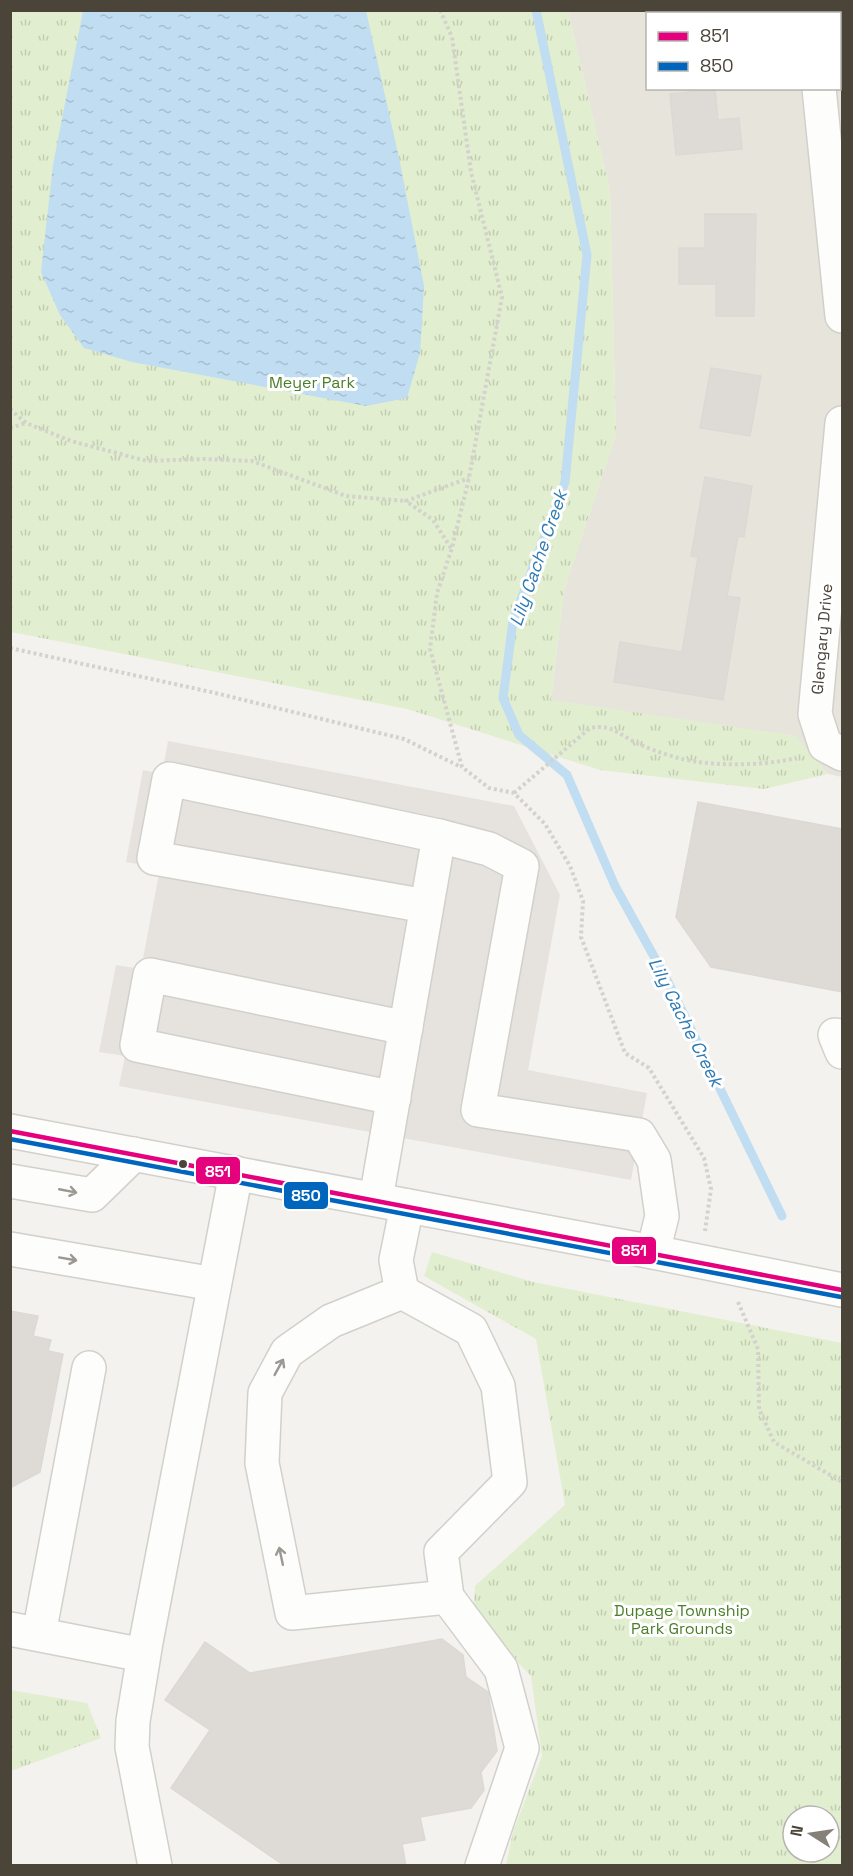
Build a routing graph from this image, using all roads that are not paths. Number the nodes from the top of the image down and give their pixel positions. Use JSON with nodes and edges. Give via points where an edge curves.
{"nodes":[{"id":1,"x":819,"y":90,"type":"edge"},
{"id":2,"x":843,"y":316,"type":"edge"},
{"id":3,"x":843,"y":423,"type":"edge"},
{"id":4,"x":834,"y":749,"type":"edge"},
{"id":5,"x":438,"y":836,"type":"junction"},
{"id":6,"x":426,"y":906,"type":"junction"},
{"id":7,"x":406,"y":1028,"type":"junction"},
{"id":8,"x":843,"y":1036,"type":"edge"},
{"id":9,"x":843,"y":1052,"type":"edge"},
{"id":10,"x":394,"y":1098,"type":"junction"},
{"id":11,"x":10,"y":1131,"type":"edge"},
{"id":12,"x":134,"y":1154,"type":"junction"},
{"id":13,"x":236,"y":1173,"type":"junction"},
{"id":14,"x":10,"y":1181,"type":"edge"},
{"id":15,"x":392,"y":1202,"type":"junction"},
{"id":16,"x":10,"y":1249,"type":"edge"},
{"id":17,"x":653,"y":1252,"type":"junction"},
{"id":18,"x":214,"y":1284,"type":"junction"},
{"id":19,"x":843,"y":1290,"type":"edge"},
{"id":20,"x":402,"y":1292,"type":"junction"},
{"id":21,"x":89,"y":1368,"type":"dead end"},
{"id":22,"x":447,"y":1597,"type":"junction"},
{"id":23,"x":25,"y":1631,"type":"edge"},
{"id":24,"x":143,"y":1655,"type":"junction"},
{"id":25,"x":155,"y":1866,"type":"edge"},
{"id":26,"x":482,"y":1866,"type":"edge"}],
"edges":[{"from":1,"to":2,"type":"street"},
{"from":3,"to":4,"type":"street","name":"Glengary Drive","via":[[815,714]]},
{"from":5,"to":6,"type":"street"},
{"from":5,"to":6,"type":"street","via":[[169,779],[154,858]]},
{"from":5,"to":17,"type":"street","via":[[489,849],[522,866],[478,1110],[639,1136],[654,1160],[662,1216]]},
{"from":6,"to":7,"type":"street"},
{"from":7,"to":10,"type":"street"},
{"from":7,"to":10,"type":"street","via":[[150,975],[137,1045]]},
{"from":8,"to":9,"type":"street","via":[[835,1035]]},
{"from":10,"to":15,"type":"street"},
{"from":11,"to":12,"type":"street"},
{"from":12,"to":13,"type":"street"},
{"from":14,"to":12,"type":"street","one_way":true,"via":[[92,1195]]},
{"from":13,"to":15,"type":"street"},
{"from":13,"to":18,"type":"street"},
{"from":15,"to":17,"type":"street"},
{"from":15,"to":20,"type":"street"},
{"from":16,"to":18,"type":"street","one_way":true},
{"from":17,"to":19,"type":"street"},
{"from":18,"to":24,"type":"street"},
{"from":20,"to":22,"type":"street","via":[[471,1330],[498,1386],[510,1482],[441,1552]]},
{"from":22,"to":20,"type":"street","one_way":true,"via":[[292,1613],[262,1463],[265,1393],[287,1352],[327,1324]]},
{"from":21,"to":23,"type":"street"},
{"from":22,"to":26,"type":"street","via":[[501,1670],[522,1748]]},
{"from":23,"to":24,"type":"street"},
{"from":24,"to":25,"type":"street","via":[[132,1747]]}]}
